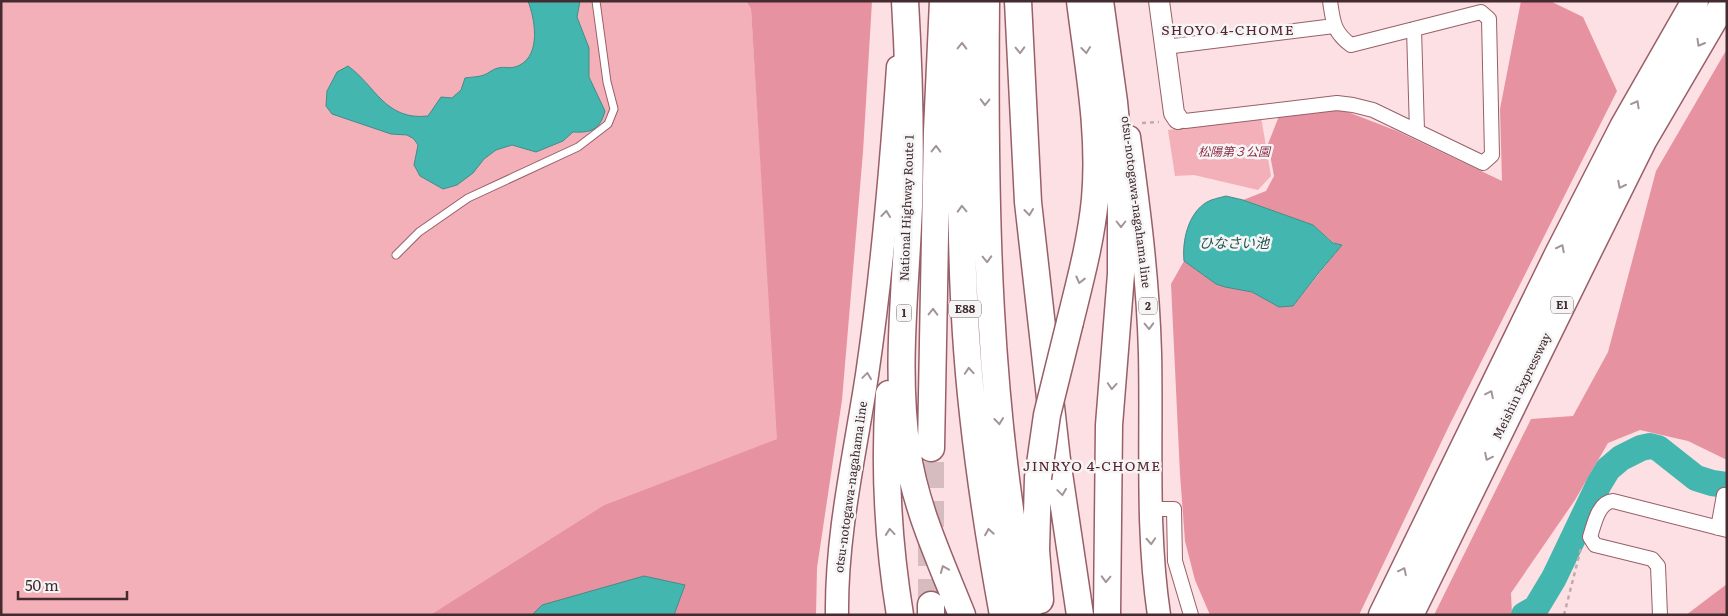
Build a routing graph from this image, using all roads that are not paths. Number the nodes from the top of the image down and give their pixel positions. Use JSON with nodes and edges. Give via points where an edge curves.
{"nodes":[{"id":1,"x":596,"y":1,"type":"edge"},
{"id":2,"x":904,"y":1,"type":"edge"},
{"id":3,"x":942,"y":1,"type":"edge"},
{"id":4,"x":963,"y":1,"type":"edge"},
{"id":5,"x":986,"y":1,"type":"edge"},
{"id":6,"x":1018,"y":1,"type":"edge"},
{"id":7,"x":1080,"y":1,"type":"edge"},
{"id":8,"x":1100,"y":1,"type":"edge"},
{"id":9,"x":1159,"y":1,"type":"edge"},
{"id":10,"x":1330,"y":1,"type":"edge"},
{"id":11,"x":1695,"y":1,"type":"edge"},
{"id":12,"x":1725,"y":1,"type":"edge"},
{"id":13,"x":1334,"y":26,"type":"junction"},
{"id":14,"x":1414,"y":29,"type":"junction"},
{"id":15,"x":1165,"y":47,"type":"junction"},
{"id":16,"x":1169,"y":120,"type":"joint"},
{"id":17,"x":1417,"y":131,"type":"junction"},
{"id":18,"x":909,"y":205,"type":"junction"},
{"id":19,"x":396,"y":255,"type":"dead end"},
{"id":20,"x":932,"y":448,"type":"tunnel mouth"},
{"id":21,"x":1724,"y":495,"type":"dead end"},
{"id":22,"x":1150,"y":509,"type":"junction"},
{"id":23,"x":1722,"y":529,"type":"edge"},
{"id":24,"x":837,"y":615,"type":"edge"},
{"id":25,"x":900,"y":615,"type":"edge"},
{"id":26,"x":962,"y":615,"type":"edge"},
{"id":27,"x":1003,"y":615,"type":"edge"},
{"id":28,"x":1028,"y":615,"type":"edge"},
{"id":29,"x":1041,"y":615,"type":"edge"},
{"id":30,"x":1080,"y":615,"type":"edge"},
{"id":31,"x":1106,"y":615,"type":"edge"},
{"id":32,"x":1159,"y":615,"type":"edge"},
{"id":33,"x":1190,"y":615,"type":"edge"},
{"id":34,"x":1382,"y":615,"type":"edge"},
{"id":35,"x":1410,"y":615,"type":"edge"},
{"id":36,"x":1660,"y":615,"type":"edge"}],
"edges":[{"from":1,"to":19,"type":"lane","via":[[614,109],[608,124],[578,147],[468,198],[419,232]]},
{"from":2,"to":18,"type":"highway","name":"National Highway Route 1","number":"1","via":[[909,74]]},
{"from":24,"to":2,"type":"main road","name":"otsu-notogawa-nagahama line","one_way":true,"via":[[839,564],[883,243]]},
{"from":20,"to":3,"type":"highway","number":"E88","one_way":true,"via":[[936,151]]},
{"from":27,"to":4,"type":"highway","number":"E88","one_way":true,"via":[[979,461],[966,334],[961,194]]},
{"from":5,"to":28,"type":"highway","number":"E88","one_way":true,"via":[[986,193],[992,333],[1003,459]]},
{"from":6,"to":30,"type":"highway","one_way":true,"via":[[1028,202],[1057,460]]},
{"from":7,"to":29,"type":"highway","one_way":true,"bridge":true,"via":[[1094,120],[1095,198],[1083,270],[1047,415],[1038,478],[1036,550]]},
{"from":8,"to":22,"type":"main road","name":"otsu-notogawa-nagahama line","number":"2","one_way":true,"via":[[1127,125],[1143,243],[1150,354]]},
{"from":8,"to":31,"type":"highway","one_way":true,"via":[[1120,163],[1121,217],[1109,425]]},
{"from":9,"to":15,"type":"street"},
{"from":10,"to":13,"type":"street"},
{"from":34,"to":11,"type":"highway","name":"Meishin Expressway","number":"E1","one_way":true,"via":[[1558,254],[1623,127]]},
{"from":12,"to":35,"type":"highway","name":"Meishin Expressway","number":"E1","one_way":true,"via":[[1643,142]]},
{"from":13,"to":14,"type":"street","via":[[1341,38],[1351,45]]},
{"from":13,"to":15,"type":"street"},
{"from":14,"to":17,"type":"street"},
{"from":14,"to":17,"type":"street","via":[[1481,12],[1489,19],[1492,155],[1483,163]]},
{"from":15,"to":16,"type":"street","via":[[1174,113]]},
{"from":16,"to":17,"type":"street","via":[[1185,121],[1337,103],[1373,110]]},
{"from":25,"to":18,"type":"highway","one_way":true,"via":[[892,558],[886,430]]},
{"from":26,"to":18,"type":"highway","name":"National Highway Route 1","number":"1","one_way":true,"via":[[925,518],[907,451],[902,358]]},
{"from":21,"to":23,"type":"street"},
{"from":22,"to":32,"type":"main road","name":"otsu-notogawa-nagahama line","number":"2","one_way":true},
{"from":22,"to":33,"type":"street","via":[[1174,509],[1175,561]]},
{"from":23,"to":36,"type":"street","via":[[1613,501],[1602,505],[1590,537],[1596,546],[1652,559],[1658,566]]}]}
